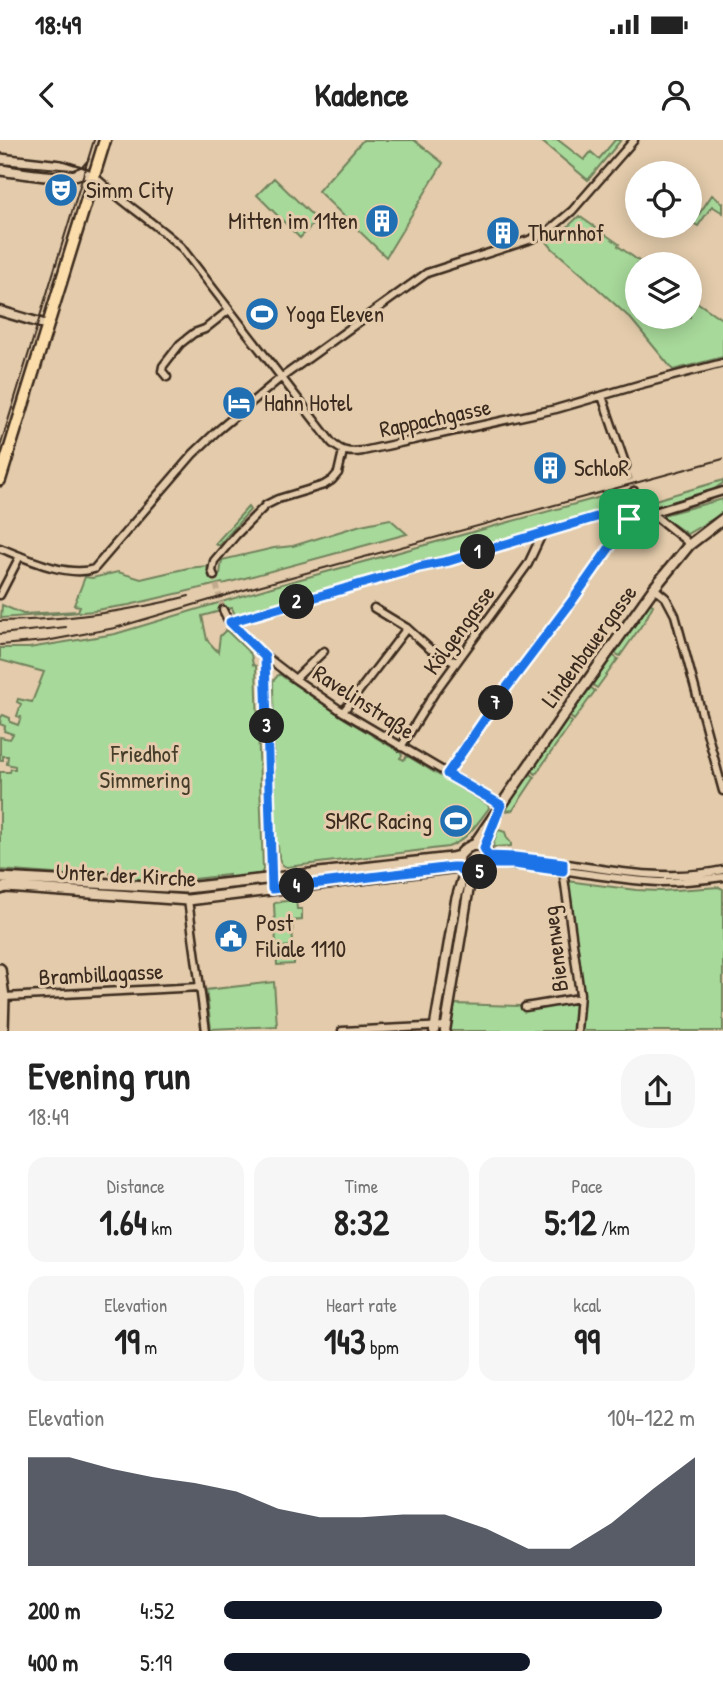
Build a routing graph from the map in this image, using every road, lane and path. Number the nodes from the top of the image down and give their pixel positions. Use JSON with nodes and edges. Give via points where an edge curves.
{"nodes":[{"id":1,"x":105,"y":140,"type":"edge"},
{"id":2,"x":634,"y":140,"type":"edge"},
{"id":3,"x":0,"y":159,"type":"edge"},
{"id":4,"x":0,"y":170,"type":"edge"},
{"id":5,"x":81,"y":173,"type":"junction"},
{"id":6,"x":95,"y":177,"type":"junction"},
{"id":7,"x":229,"y":310,"type":"junction"},
{"id":8,"x":0,"y":311,"type":"edge"},
{"id":9,"x":47,"y":325,"type":"junction"},
{"id":10,"x":723,"y":363,"type":"edge"},
{"id":11,"x":167,"y":377,"type":"dead end"},
{"id":12,"x":281,"y":378,"type":"junction"},
{"id":13,"x":602,"y":396,"type":"junction"},
{"id":14,"x":343,"y":451,"type":"junction"},
{"id":15,"x":3,"y":463,"type":"edge"},
{"id":16,"x":626,"y":466,"type":"tunnel mouth"},
{"id":17,"x":0,"y":480,"type":"edge"},
{"id":18,"x":634,"y":491,"type":"tunnel mouth"},
{"id":19,"x":723,"y":491,"type":"edge"},
{"id":20,"x":640,"y":504,"type":"junction"},
{"id":21,"x":651,"y":513,"type":"junction"},
{"id":22,"x":723,"y":519,"type":"edge"},
{"id":23,"x":543,"y":532,"type":"junction"},
{"id":24,"x":689,"y":545,"type":"junction"},
{"id":25,"x":0,"y":548,"type":"edge"},
{"id":26,"x":20,"y":556,"type":"junction"},
{"id":27,"x":214,"y":576,"type":"tunnel mouth"},
{"id":28,"x":654,"y":589,"type":"junction"},
{"id":29,"x":0,"y":595,"type":"edge"},
{"id":30,"x":374,"y":608,"type":"dead end"},
{"id":31,"x":223,"y":610,"type":"tunnel mouth"},
{"id":32,"x":230,"y":622,"type":"junction"},
{"id":33,"x":407,"y":628,"type":"junction"},
{"id":34,"x":324,"y":651,"type":"dead end"},
{"id":35,"x":265,"y":657,"type":"junction"},
{"id":36,"x":456,"y":662,"type":"junction"},
{"id":37,"x":295,"y":679,"type":"junction"},
{"id":38,"x":343,"y":712,"type":"junction"},
{"id":39,"x":401,"y":747,"type":"junction"},
{"id":40,"x":447,"y":774,"type":"junction"},
{"id":41,"x":723,"y":791,"type":"edge"},
{"id":42,"x":501,"y":806,"type":"junction"},
{"id":43,"x":483,"y":853,"type":"junction"},
{"id":44,"x":458,"y":856,"type":"junction"},
{"id":45,"x":563,"y":863,"type":"junction"},
{"id":46,"x":723,"y":870,"type":"edge"},
{"id":47,"x":563,"y":871,"type":"junction"},
{"id":48,"x":464,"y":872,"type":"junction"},
{"id":49,"x":723,"y":877,"type":"edge"},
{"id":50,"x":0,"y":878,"type":"edge"},
{"id":51,"x":675,"y":878,"type":"junction"},
{"id":52,"x":272,"y":879,"type":"junction"},
{"id":53,"x":0,"y":889,"type":"edge"},
{"id":54,"x":272,"y":889,"type":"junction"},
{"id":55,"x":188,"y":900,"type":"junction"},
{"id":56,"x":0,"y":969,"type":"edge"},
{"id":57,"x":200,"y":987,"type":"junction"},
{"id":58,"x":4,"y":997,"type":"junction"},
{"id":59,"x":579,"y":999,"type":"junction"},
{"id":60,"x":525,"y":1007,"type":"dead end"},
{"id":61,"x":445,"y":1028,"type":"edge"},
{"id":62,"x":434,"y":1029,"type":"edge"},
{"id":63,"x":3,"y":1031,"type":"edge"},
{"id":64,"x":206,"y":1031,"type":"edge"},
{"id":65,"x":342,"y":1031,"type":"edge"},
{"id":66,"x":577,"y":1031,"type":"edge"}],
"edges":[{"from":1,"to":6,"type":"main road"},
{"from":2,"to":12,"type":"street","via":[[572,211],[547,232],[428,272]]},
{"from":3,"to":5,"type":"main road"},
{"from":4,"to":5,"type":"main road","via":[[59,176]]},
{"from":5,"to":6,"type":"main road"},
{"from":6,"to":7,"type":"street","via":[[181,247]]},
{"from":6,"to":9,"type":"main road"},
{"from":7,"to":11,"type":"street","via":[[180,344],[163,366]]},
{"from":7,"to":12,"type":"street"},
{"from":8,"to":9,"type":"street"},
{"from":9,"to":15,"type":"main road"},
{"from":10,"to":13,"type":"street","name":"Rappachgasse"},
{"from":12,"to":14,"type":"street"},
{"from":12,"to":26,"type":"street","via":[[193,454],[97,566],[90,570],[57,568]]},
{"from":13,"to":14,"type":"street","name":"Rappachgasse","via":[[487,425],[363,451]]},
{"from":13,"to":16,"type":"street"},
{"from":14,"to":27,"type":"street","via":[[338,473],[329,483],[272,501],[257,512],[214,561]]},
{"from":15,"to":17,"type":"main road"},
{"from":18,"to":20,"type":"street"},
{"from":19,"to":21,"type":"street"},
{"from":20,"to":21,"type":"street"},
{"from":20,"to":23,"type":"street"},
{"from":20,"to":40,"type":"street"},
{"from":21,"to":24,"type":"street"},
{"from":22,"to":24,"type":"main road","name":"Lindenbauergasse"},
{"from":23,"to":32,"type":"street"},
{"from":23,"to":36,"type":"street","name":"Kölgengasse","via":[[528,564]]},
{"from":24,"to":28,"type":"main road","name":"Lindenbauergasse"},
{"from":25,"to":26,"type":"street"},
{"from":26,"to":29,"type":"street"},
{"from":28,"to":41,"type":"street","via":[[666,598],[675,615]]},
{"from":28,"to":42,"type":"main road","name":"Lindenbauergasse"},
{"from":30,"to":33,"type":"street"},
{"from":31,"to":32,"type":"street","name":"Ravelinstraße"},
{"from":32,"to":35,"type":"street","name":"Ravelinstraße"},
{"from":33,"to":36,"type":"street","via":[[430,649]]},
{"from":33,"to":38,"type":"street"},
{"from":34,"to":37,"type":"street"},
{"from":35,"to":37,"type":"street","name":"Ravelinstraße"},
{"from":35,"to":52,"type":"street"},
{"from":36,"to":39,"type":"street","name":"Kölgengasse"},
{"from":37,"to":38,"type":"street","name":"Ravelinstraße"},
{"from":38,"to":39,"type":"street","name":"Ravelinstraße"},
{"from":39,"to":40,"type":"street","name":"Ravelinstraße"},
{"from":40,"to":42,"type":"street","name":"Ravelinstraße"},
{"from":42,"to":43,"type":"main road","name":"Lindenbauergasse"},
{"from":43,"to":44,"type":"main road","name":"Unter der Kirche","via":[[463,851]]},
{"from":43,"to":45,"type":"street"},
{"from":43,"to":47,"type":"street","via":[[514,864]]},
{"from":43,"to":48,"type":"main road","name":"Unter der Kirche","via":[[482,871]]},
{"from":44,"to":48,"type":"main road"},
{"from":44,"to":52,"type":"main road","name":"Unter der Kirche"},
{"from":45,"to":47,"type":"street","name":"Bienenweg"},
{"from":45,"to":51,"type":"street"},
{"from":46,"to":51,"type":"street"},
{"from":47,"to":51,"type":"street","via":[[641,880]]},
{"from":47,"to":59,"type":"street","name":"Bienenweg"},
{"from":48,"to":54,"type":"main road","name":"Unter der Kirche"},
{"from":48,"to":61,"type":"street"},
{"from":48,"to":62,"type":"street"},
{"from":49,"to":51,"type":"street"},
{"from":50,"to":52,"type":"main road","name":"Unter der Kirche","via":[[187,888]]},
{"from":52,"to":54,"type":"street"},
{"from":53,"to":55,"type":"main road","name":"Unter der Kirche"},
{"from":54,"to":55,"type":"main road","name":"Unter der Kirche"},
{"from":55,"to":57,"type":"street"},
{"from":56,"to":58,"type":"main road"},
{"from":57,"to":58,"type":"street","name":"Brambillagasse"},
{"from":57,"to":64,"type":"street"},
{"from":58,"to":63,"type":"main road"},
{"from":59,"to":60,"type":"street"},
{"from":59,"to":66,"type":"street","name":"Bienenweg"},
{"from":61,"to":62,"type":"street"},
{"from":62,"to":65,"type":"street"}]}
